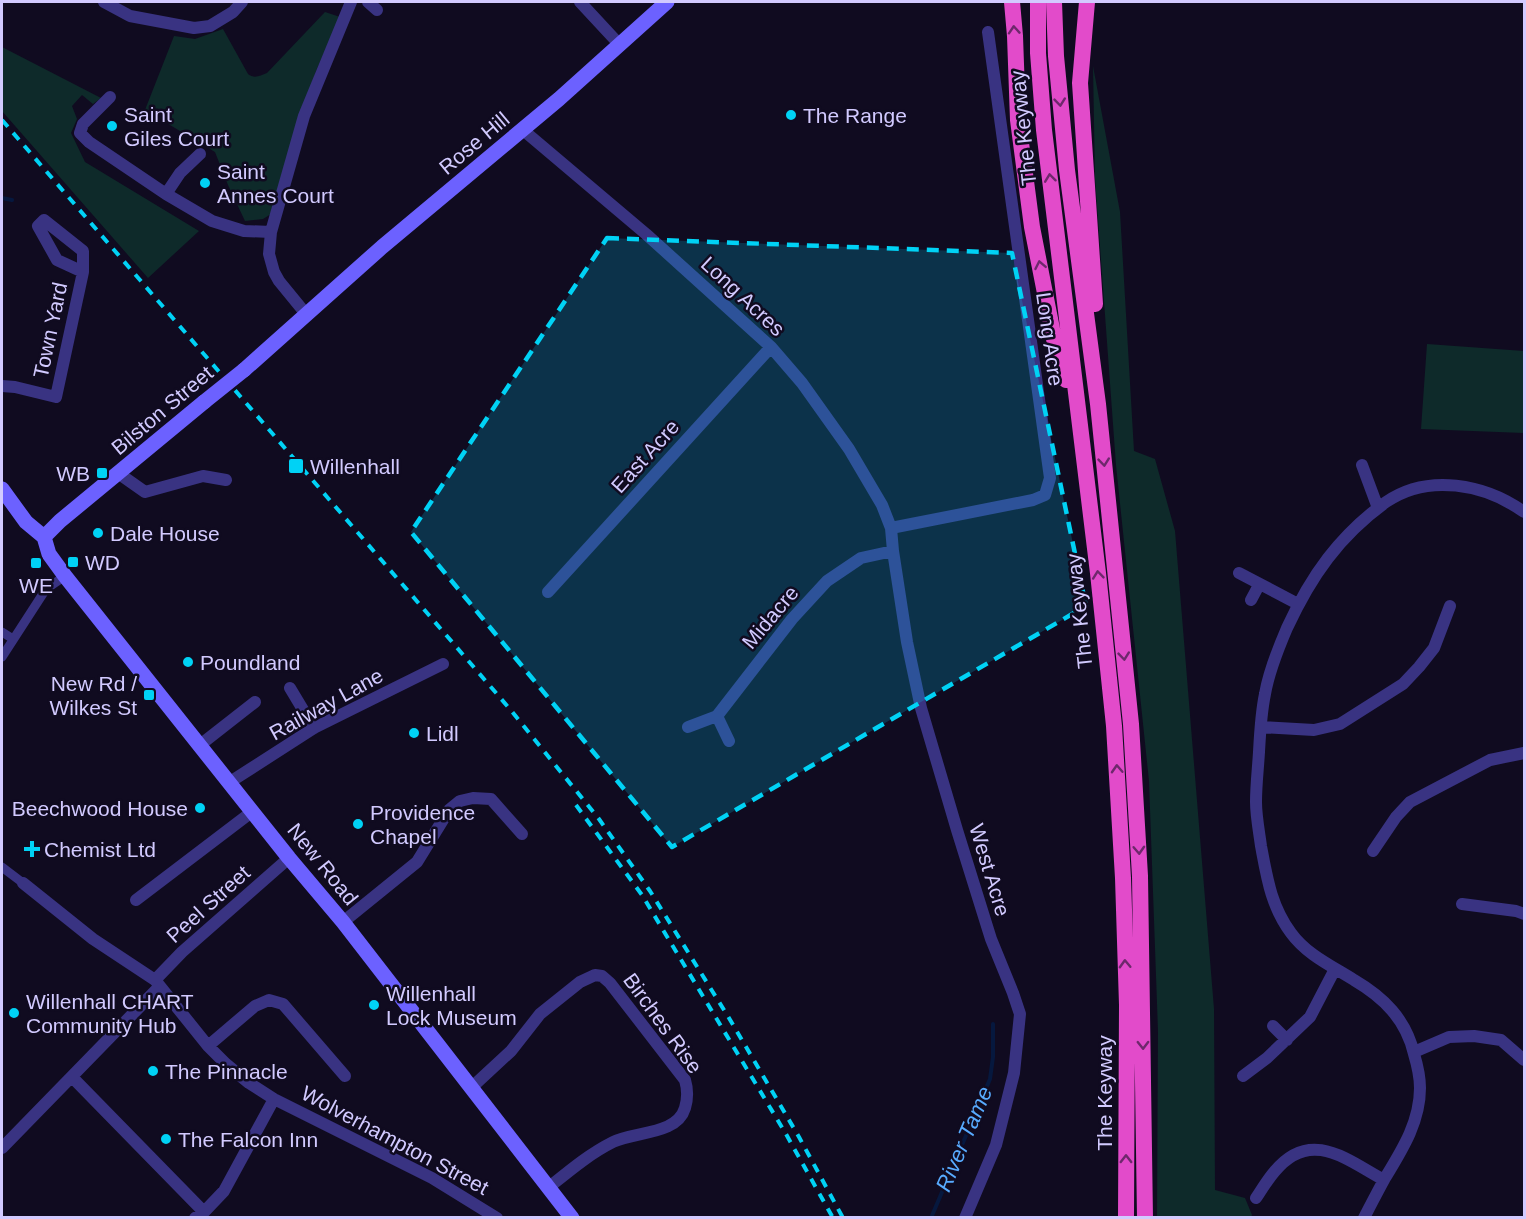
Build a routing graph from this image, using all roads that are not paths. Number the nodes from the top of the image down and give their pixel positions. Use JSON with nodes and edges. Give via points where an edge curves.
{"nodes":[{"id":1,"x":104,"y":2,"type":"edge"},
{"id":2,"x":242,"y":2,"type":"edge"},
{"id":3,"x":351,"y":2,"type":"edge"},
{"id":4,"x":580,"y":2,"type":"edge"},
{"id":5,"x":666,"y":2,"type":"edge"},
{"id":6,"x":1011,"y":2,"type":"edge"},
{"id":7,"x":1038,"y":2,"type":"edge"},
{"id":8,"x":1054,"y":2,"type":"edge"},
{"id":9,"x":1087,"y":2,"type":"edge"},
{"id":10,"x":988,"y":32,"type":"dead end"},
{"id":11,"x":619,"y":44,"type":"junction"},
{"id":12,"x":110,"y":97,"type":"dead end"},
{"id":13,"x":523,"y":129,"type":"junction"},
{"id":14,"x":200,"y":154,"type":"dead end"},
{"id":15,"x":166,"y":194,"type":"junction"},
{"id":16,"x":271,"y":232,"type":"junction"},
{"id":17,"x":83,"y":272,"type":"dead end"},
{"id":18,"x":306,"y":314,"type":"junction"},
{"id":19,"x":771,"y":347,"type":"junction"},
{"id":20,"x":2,"y":386,"type":"edge"},
{"id":21,"x":1098,"y":404,"type":"junction"},
{"id":22,"x":1079,"y":424,"type":"junction"},
{"id":23,"x":1362,"y":465,"type":"dead end"},
{"id":24,"x":118,"y":474,"type":"junction"},
{"id":25,"x":226,"y":480,"type":"dead end"},
{"id":26,"x":2,"y":489,"type":"edge"},
{"id":27,"x":1378,"y":508,"type":"junction"},
{"id":28,"x":1524,"y":512,"type":"edge"},
{"id":29,"x":891,"y":528,"type":"junction"},
{"id":30,"x":44,"y":537,"type":"junction"},
{"id":31,"x":893,"y":551,"type":"junction"},
{"id":32,"x":1239,"y":573,"type":"dead end"},
{"id":33,"x":65,"y":576,"type":"junction"},
{"id":34,"x":1259,"y":585,"type":"junction"},
{"id":35,"x":548,"y":592,"type":"dead end"},
{"id":36,"x":1251,"y":600,"type":"dead end"},
{"id":37,"x":1298,"y":604,"type":"junction"},
{"id":38,"x":1450,"y":606,"type":"dead end"},
{"id":39,"x":2,"y":632,"type":"edge"},
{"id":40,"x":13,"y":639,"type":"junction"},
{"id":41,"x":2,"y":657,"type":"edge"},
{"id":42,"x":443,"y":664,"type":"dead end"},
{"id":43,"x":290,"y":688,"type":"dead end"},
{"id":44,"x":255,"y":702,"type":"dead end"},
{"id":45,"x":717,"y":716,"type":"junction"},
{"id":46,"x":688,"y":727,"type":"dead end"},
{"id":47,"x":1261,"y":727,"type":"junction"},
{"id":48,"x":314,"y":728,"type":"junction"},
{"id":49,"x":729,"y":741,"type":"dead end"},
{"id":50,"x":200,"y":745,"type":"junction"},
{"id":51,"x":1524,"y":753,"type":"edge"},
{"id":52,"x":230,"y":782,"type":"junction"},
{"id":53,"x":253,"y":811,"type":"junction"},
{"id":54,"x":522,"y":834,"type":"dead end"},
{"id":55,"x":1373,"y":851,"type":"dead end"},
{"id":56,"x":289,"y":858,"type":"junction"},
{"id":57,"x":2,"y":867,"type":"edge"},
{"id":58,"x":23,"y":883,"type":"joint"},
{"id":59,"x":136,"y":900,"type":"dead end"},
{"id":60,"x":1462,"y":904,"type":"dead end"},
{"id":61,"x":1524,"y":914,"type":"edge"},
{"id":62,"x":343,"y":922,"type":"junction"},
{"id":63,"x":1335,"y":969,"type":"junction"},
{"id":64,"x":157,"y":983,"type":"junction"},
{"id":65,"x":1273,"y":1026,"type":"dead end"},
{"id":66,"x":1287,"y":1040,"type":"junction"},
{"id":67,"x":208,"y":1046,"type":"junction"},
{"id":68,"x":1414,"y":1052,"type":"junction"},
{"id":69,"x":1524,"y":1060,"type":"edge"},
{"id":70,"x":345,"y":1076,"type":"dead end"},
{"id":71,"x":1243,"y":1076,"type":"dead end"},
{"id":72,"x":72,"y":1077,"type":"junction"},
{"id":73,"x":471,"y":1088,"type":"junction"},
{"id":74,"x":274,"y":1099,"type":"junction"},
{"id":75,"x":2,"y":1148,"type":"edge"},
{"id":76,"x":1384,"y":1180,"type":"junction"},
{"id":77,"x":548,"y":1188,"type":"junction"},
{"id":78,"x":1256,"y":1198,"type":"dead end"},
{"id":79,"x":199,"y":1215,"type":"edge"},
{"id":80,"x":497,"y":1218,"type":"edge"},
{"id":81,"x":572,"y":1218,"type":"edge"},
{"id":82,"x":965,"y":1218,"type":"edge"},
{"id":83,"x":1126,"y":1218,"type":"edge"},
{"id":84,"x":1145,"y":1218,"type":"edge"},
{"id":85,"x":1364,"y":1218,"type":"edge"}],
"edges":[{"from":1,"to":2,"type":"street","via":[[130,16],[194,28],[210,26]]},
{"from":3,"to":16,"type":"street","via":[[304,116]]},
{"from":4,"to":11,"type":"street"},
{"from":5,"to":11,"type":"main road","name":"Rose Hill"},
{"from":22,"to":6,"type":"highway","one_way":true,"via":[[1054,339],[1032,227],[1018,120]]},
{"from":22,"to":7,"type":"highway","name":"The Keyway","one_way":true,"via":[[1044,130]]},
{"from":8,"to":21,"type":"highway","name":"The Keyway","one_way":true,"via":[[1067,170]]},
{"from":9,"to":21,"type":"highway","via":[[1080,83]]},
{"from":10,"to":29,"type":"street","name":"Long Acre","via":[[1050,478],[1045,495],[1034,500]]},
{"from":11,"to":13,"type":"main road","name":"Rose Hill"},
{"from":12,"to":15,"type":"street","via":[[86,118],[80,133]]},
{"from":13,"to":18,"type":"main road","name":"Rose Hill"},
{"from":13,"to":19,"type":"street","name":"Long Acres"},
{"from":14,"to":15,"type":"street","via":[[180,172]]},
{"from":15,"to":16,"type":"street","via":[[212,221],[244,231]]},
{"from":16,"to":18,"type":"street","via":[[269,254],[274,272]]},
{"from":17,"to":20,"type":"street","name":"Town Yard","via":[[56,397]]},
{"from":18,"to":24,"type":"main road","name":"Bilston Street","bridge":true},
{"from":19,"to":29,"type":"street","name":"Long Acres","via":[[849,448]]},
{"from":19,"to":35,"type":"street","name":"East Acre"},
{"from":21,"to":84,"type":"highway","name":"The Keyway","one_way":true,"via":[[1131,724],[1140,876]]},
{"from":83,"to":22,"type":"highway","name":"The Keyway","one_way":true,"via":[[1127,1005],[1115,738]]},
{"from":23,"to":27,"type":"street"},
{"from":24,"to":25,"type":"street","via":[[145,492],[203,476]]},
{"from":24,"to":30,"type":"main road","name":"Bilston Street"},
{"from":26,"to":30,"type":"main road","via":[[26,522]]},
{"from":27,"to":28,"type":"street","via":[[1411,489],[1446,485],[1486,492]]},
{"from":27,"to":37,"type":"street","via":[[1318,569]]},
{"from":29,"to":31,"type":"street","name":"West Acre"},
{"from":30,"to":33,"type":"main road","name":"New Road","via":[[49,554]]},
{"from":31,"to":45,"type":"street","name":"Midacre","via":[[861,558],[827,581],[792,619]]},
{"from":31,"to":82,"type":"street","name":"West Acre","via":[[921,708],[991,939],[1020,1014],[1014,1072],[996,1145]]},
{"from":32,"to":34,"type":"street"},
{"from":33,"to":40,"type":"street","via":[[46,589]]},
{"from":33,"to":50,"type":"main road","name":"New Road"},
{"from":34,"to":36,"type":"street"},
{"from":34,"to":37,"type":"street"},
{"from":37,"to":47,"type":"street","via":[[1276,652],[1265,691]]},
{"from":38,"to":47,"type":"street","via":[[1434,648],[1403,684],[1340,724],[1314,730]]},
{"from":39,"to":40,"type":"street"},
{"from":40,"to":41,"type":"street"},
{"from":42,"to":48,"type":"street","name":"Railway Lane"},
{"from":43,"to":48,"type":"street"},
{"from":44,"to":50,"type":"street"},
{"from":45,"to":46,"type":"street"},
{"from":45,"to":49,"type":"street"},
{"from":47,"to":63,"type":"street","via":[[1257,823],[1272,901],[1297,941]]},
{"from":48,"to":52,"type":"street","name":"Railway Lane"},
{"from":50,"to":52,"type":"main road","name":"New Road"},
{"from":51,"to":55,"type":"street","via":[[1490,760],[1410,802]]},
{"from":52,"to":53,"type":"main road","name":"New Road"},
{"from":53,"to":56,"type":"main road","name":"New Road"},
{"from":53,"to":59,"type":"street"},
{"from":54,"to":62,"type":"street","via":[[491,799],[460,801],[448,810],[417,862]]},
{"from":56,"to":62,"type":"main road","name":"New Road"},
{"from":56,"to":64,"type":"street","name":"Peel Street","via":[[182,952]]},
{"from":57,"to":58,"type":"street","name":"Wolverhampton Street"},
{"from":58,"to":64,"type":"street","name":"Wolverhampton Street","via":[[93,939]]},
{"from":60,"to":61,"type":"street"},
{"from":62,"to":73,"type":"main road","name":"New Road"},
{"from":63,"to":66,"type":"street","via":[[1310,1017]]},
{"from":63,"to":68,"type":"street","via":[[1389,1006],[1402,1022]]},
{"from":64,"to":67,"type":"street","name":"Wolverhampton Street"},
{"from":64,"to":72,"type":"street","name":"Peel Street"},
{"from":65,"to":66,"type":"street"},
{"from":66,"to":71,"type":"street"},
{"from":67,"to":70,"type":"street","via":[[255,1006],[269,1000],[283,1004]]},
{"from":67,"to":74,"type":"street","name":"Wolverhampton Street"},
{"from":68,"to":69,"type":"street","via":[[1449,1038],[1474,1036],[1501,1040]]},
{"from":68,"to":76,"type":"street","via":[[1420,1090],[1416,1120]]},
{"from":72,"to":75,"type":"street","name":"Peel Street"},
{"from":72,"to":79,"type":"street"},
{"from":73,"to":77,"type":"main road","name":"New Road"},
{"from":73,"to":77,"type":"street","name":"Birches Rise","via":[[511,1051],[540,1014],[595,975],[610,983],[686,1080],[688,1100],[679,1120],[665,1128],[615,1141],[584,1159]]},
{"from":74,"to":79,"type":"street","via":[[224,1191]]},
{"from":74,"to":80,"type":"street","name":"Wolverhampton Street","via":[[432,1178]]},
{"from":76,"to":78,"type":"street","via":[[1333,1152],[1300,1151],[1276,1170]]},
{"from":76,"to":85,"type":"street"},
{"from":77,"to":81,"type":"main road","name":"New Road"}]}
